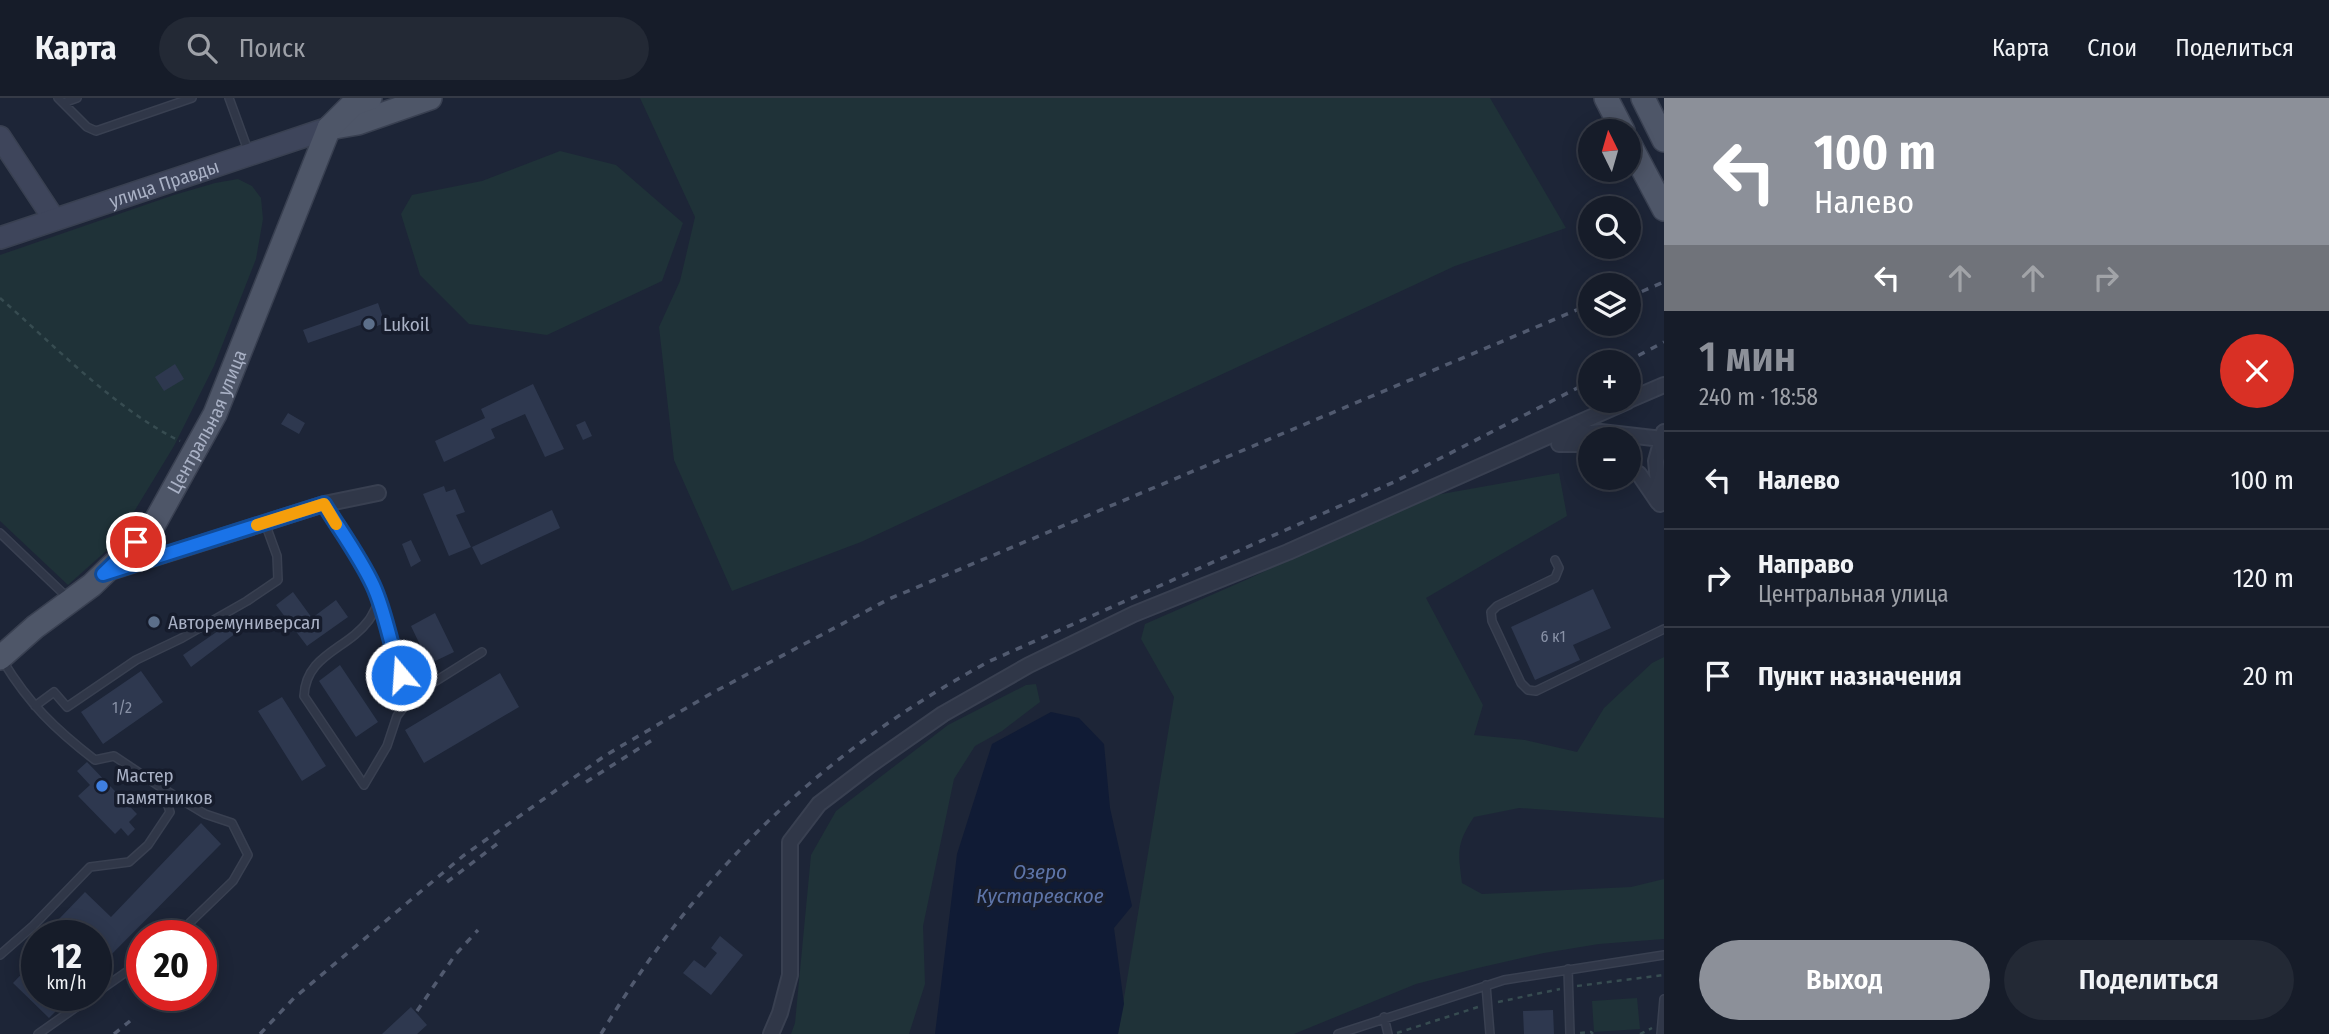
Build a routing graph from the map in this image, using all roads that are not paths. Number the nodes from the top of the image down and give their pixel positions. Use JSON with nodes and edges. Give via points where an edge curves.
{"nodes":[{"id":1,"x":76,"y":98,"type":"edge"},
{"id":2,"x":192,"y":98,"type":"edge"},
{"id":3,"x":229,"y":98,"type":"edge"},
{"id":4,"x":370,"y":98,"type":"edge"},
{"id":5,"x":430,"y":98,"type":"edge"},
{"id":6,"x":1606,"y":98,"type":"edge"},
{"id":7,"x":1643,"y":98,"type":"edge"},
{"id":8,"x":61,"y":100,"type":"edge"},
{"id":9,"x":1617,"y":119,"type":"edge"},
{"id":10,"x":329,"y":128,"type":"junction"},
{"id":11,"x":0,"y":137,"type":"edge"},
{"id":12,"x":1664,"y":140,"type":"edge"},
{"id":13,"x":249,"y":153,"type":"junction"},
{"id":14,"x":1642,"y":168,"type":"edge"},
{"id":15,"x":1664,"y":209,"type":"edge"},
{"id":16,"x":54,"y":219,"type":"junction"},
{"id":17,"x":0,"y":238,"type":"edge"},
{"id":18,"x":1664,"y":385,"type":"edge"},
{"id":19,"x":1641,"y":396,"type":"edge"},
{"id":20,"x":1601,"y":413,"type":"edge"},
{"id":21,"x":1663,"y":436,"type":"edge"},
{"id":22,"x":1578,"y":444,"type":"edge"},
{"id":23,"x":1519,"y":448,"type":"junction"},
{"id":24,"x":1641,"y":477,"type":"edge"},
{"id":25,"x":378,"y":492,"type":"dead end"},
{"id":26,"x":324,"y":504,"type":"junction"},
{"id":27,"x":1662,"y":508,"type":"edge"},
{"id":28,"x":265,"y":523,"type":"junction"},
{"id":29,"x":0,"y":533,"type":"edge"},
{"id":30,"x":1555,"y":560,"type":"dead end"},
{"id":31,"x":103,"y":574,"type":"junction"},
{"id":32,"x":69,"y":600,"type":"junction"},
{"id":33,"x":379,"y":601,"type":"junction"},
{"id":34,"x":1664,"y":629,"type":"edge"},
{"id":35,"x":482,"y":652,"type":"dead end"},
{"id":36,"x":0,"y":657,"type":"edge"},
{"id":37,"x":412,"y":696,"type":"junction"},
{"id":38,"x":35,"y":706,"type":"junction"},
{"id":39,"x":162,"y":788,"type":"junction"},
{"id":40,"x":193,"y":920,"type":"edge"},
{"id":41,"x":0,"y":955,"type":"edge"},
{"id":42,"x":1664,"y":955,"type":"edge"},
{"id":43,"x":1568,"y":969,"type":"junction"},
{"id":44,"x":1486,"y":985,"type":"junction"},
{"id":45,"x":1664,"y":999,"type":"edge"},
{"id":46,"x":70,"y":1011,"type":"edge"},
{"id":47,"x":1384,"y":1017,"type":"junction"},
{"id":48,"x":1661,"y":1031,"type":"edge"},
{"id":49,"x":38,"y":1034,"type":"edge"},
{"id":50,"x":771,"y":1034,"type":"edge"},
{"id":51,"x":1338,"y":1034,"type":"edge"},
{"id":52,"x":1388,"y":1034,"type":"edge"},
{"id":53,"x":1490,"y":1034,"type":"edge"},
{"id":54,"x":1570,"y":1034,"type":"edge"}],
"edges":[{"from":1,"to":8,"type":"lane"},
{"from":2,"to":8,"type":"lane","via":[[96,131]]},
{"from":3,"to":13,"type":"lane"},
{"from":4,"to":10,"type":"main road","via":[[353,104]]},
{"from":5,"to":10,"type":"main road"},
{"from":6,"to":9,"type":"main road"},
{"from":7,"to":12,"type":"main road"},
{"from":10,"to":13,"type":"main road","name":"улица Правды"},
{"from":10,"to":31,"type":"main road","name":"Центральная улица","via":[[215,414],[153,526]]},
{"from":11,"to":16,"type":"main road"},
{"from":13,"to":16,"type":"main road","name":"улица Правды"},
{"from":14,"to":15,"type":"main road"},
{"from":16,"to":17,"type":"main road","name":"улица Правды"},
{"from":18,"to":19,"type":"street"},
{"from":20,"to":23,"type":"street"},
{"from":21,"to":23,"type":"street","via":[[1601,432]]},
{"from":21,"to":27,"type":"street","via":[[1656,461]]},
{"from":22,"to":23,"type":"street"},
{"from":23,"to":50,"type":"street","via":[[1288,552],[1134,614],[1029,665],[943,714],[819,804],[790,842],[790,975]]},
{"from":24,"to":27,"type":"street"},
{"from":25,"to":26,"type":"street"},
{"from":26,"to":28,"type":"street"},
{"from":26,"to":33,"type":"lane"},
{"from":28,"to":31,"type":"street"},
{"from":28,"to":38,"type":"lane","via":[[278,580],[182,638],[135,660],[66,707],[54,692]]},
{"from":29,"to":32,"type":"lane"},
{"from":30,"to":34,"type":"lane","via":[[1559,568],[1555,578],[1491,612],[1528,690],[1536,691]]},
{"from":31,"to":32,"type":"main road","name":"Центральная улица"},
{"from":32,"to":36,"type":"main road","name":"Центральная улица"},
{"from":33,"to":37,"type":"lane","via":[[391,649]]},
{"from":33,"to":37,"type":"lane","via":[[368,621],[316,663],[305,681],[304,696],[363,785]]},
{"from":35,"to":37,"type":"lane"},
{"from":36,"to":38,"type":"lane"},
{"from":38,"to":39,"type":"lane","via":[[95,760],[114,755]]},
{"from":39,"to":40,"type":"lane","via":[[205,814],[232,822],[248,855],[233,881]]},
{"from":39,"to":41,"type":"lane","via":[[170,812],[148,845],[129,862],[90,867]]},
{"from":42,"to":43,"type":"lane"},
{"from":43,"to":44,"type":"lane"},
{"from":43,"to":54,"type":"lane"},
{"from":44,"to":47,"type":"lane"},
{"from":44,"to":53,"type":"lane"},
{"from":45,"to":48,"type":"lane"},
{"from":46,"to":49,"type":"lane"},
{"from":47,"to":51,"type":"lane"},
{"from":47,"to":52,"type":"lane"}]}
